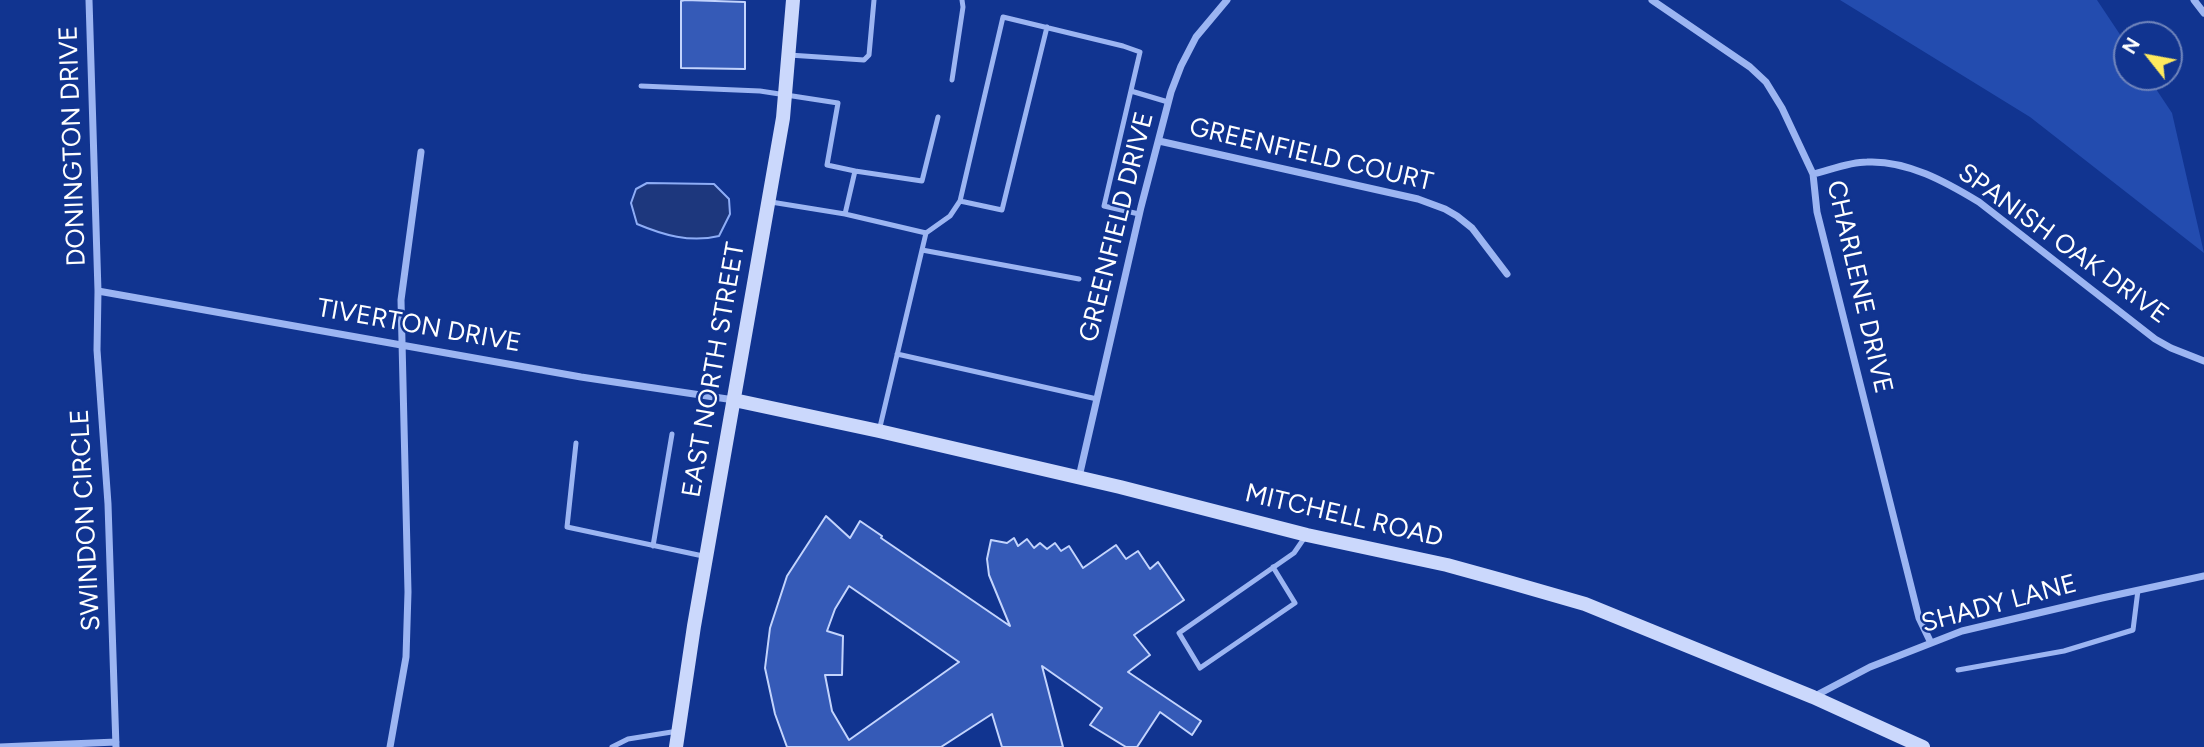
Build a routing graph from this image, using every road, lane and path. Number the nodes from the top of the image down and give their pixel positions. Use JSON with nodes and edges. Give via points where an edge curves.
{"nodes":[{"id":1,"x":89,"y":0,"type":"edge"},
{"id":2,"x":793,"y":0,"type":"edge"},
{"id":3,"x":874,"y":0,"type":"edge"},
{"id":4,"x":962,"y":0,"type":"edge"},
{"id":5,"x":1227,"y":0,"type":"edge"},
{"id":6,"x":1652,"y":0,"type":"edge"},
{"id":7,"x":2194,"y":0,"type":"edge"},
{"id":8,"x":2204,"y":13,"type":"edge"},
{"id":9,"x":1047,"y":27,"type":"junction"},
{"id":10,"x":789,"y":55,"type":"junction"},
{"id":11,"x":952,"y":80,"type":"dead end"},
{"id":12,"x":641,"y":86,"type":"dead end"},
{"id":13,"x":1131,"y":91,"type":"junction"},
{"id":14,"x":785,"y":94,"type":"junction"},
{"id":15,"x":1168,"y":102,"type":"junction"},
{"id":16,"x":938,"y":117,"type":"dead end"},
{"id":17,"x":1159,"y":141,"type":"junction"},
{"id":18,"x":421,"y":152,"type":"dead end"},
{"id":19,"x":855,"y":172,"type":"junction"},
{"id":20,"x":1813,"y":174,"type":"junction"},
{"id":21,"x":960,"y":201,"type":"junction"},
{"id":22,"x":768,"y":202,"type":"junction"},
{"id":23,"x":845,"y":214,"type":"junction"},
{"id":24,"x":1139,"y":215,"type":"junction"},
{"id":25,"x":926,"y":233,"type":"junction"},
{"id":26,"x":922,"y":250,"type":"junction"},
{"id":27,"x":1507,"y":274,"type":"dead end"},
{"id":28,"x":1079,"y":279,"type":"dead end"},
{"id":29,"x":98,"y":290,"type":"junction"},
{"id":30,"x":400,"y":344,"type":"junction"},
{"id":31,"x":897,"y":354,"type":"junction"},
{"id":32,"x":2204,"y":361,"type":"edge"},
{"id":33,"x":1097,"y":399,"type":"junction"},
{"id":34,"x":734,"y":400,"type":"junction"},
{"id":35,"x":879,"y":430,"type":"junction"},
{"id":36,"x":672,"y":433,"type":"dead end"},
{"id":37,"x":576,"y":443,"type":"dead end"},
{"id":38,"x":1079,"y":478,"type":"junction"},
{"id":39,"x":1307,"y":535,"type":"junction"},
{"id":40,"x":653,"y":546,"type":"junction"},
{"id":41,"x":706,"y":557,"type":"junction"},
{"id":42,"x":1273,"y":567,"type":"junction"},
{"id":43,"x":2204,"y":576,"type":"edge"},
{"id":44,"x":2138,"y":590,"type":"junction"},
{"id":45,"x":1931,"y":643,"type":"junction"},
{"id":46,"x":1958,"y":670,"type":"dead end"},
{"id":47,"x":1813,"y":697,"type":"junction"},
{"id":48,"x":678,"y":731,"type":"junction"},
{"id":49,"x":116,"y":745,"type":"edge"},
{"id":50,"x":0,"y":747,"type":"edge"},
{"id":51,"x":390,"y":747,"type":"edge"},
{"id":52,"x":612,"y":747,"type":"edge"},
{"id":53,"x":676,"y":747,"type":"edge"},
{"id":54,"x":1923,"y":747,"type":"edge"}],
"edges":[{"from":1,"to":29,"type":"street","name":"DONINGTON DRIVE"},
{"from":2,"to":10,"type":"street","name":"EAST NORTH STREET"},
{"from":3,"to":10,"type":"lane","via":[[869,55],[864,60]]},
{"from":4,"to":11,"type":"lane"},
{"from":5,"to":15,"type":"street","name":"GREENFIELD DRIVE","via":[[1196,37]]},
{"from":6,"to":20,"type":"street","name":"CHARLENE DRIVE","via":[[1766,82]]},
{"from":7,"to":8,"type":"street"},
{"from":9,"to":13,"type":"lane","via":[[1140,52]]},
{"from":9,"to":21,"type":"lane","via":[[1002,210]]},
{"from":9,"to":21,"type":"lane","via":[[1003,17]]},
{"from":10,"to":14,"type":"street","name":"EAST NORTH STREET"},
{"from":12,"to":14,"type":"lane"},
{"from":13,"to":15,"type":"lane"},
{"from":13,"to":24,"type":"lane","via":[[1104,206]]},
{"from":14,"to":19,"type":"lane","via":[[838,103],[827,165]]},
{"from":14,"to":22,"type":"street","name":"EAST NORTH STREET"},
{"from":15,"to":17,"type":"street","name":"GREENFIELD DRIVE"},
{"from":16,"to":19,"type":"lane","via":[[922,181]]},
{"from":17,"to":24,"type":"street","name":"GREENFIELD DRIVE"},
{"from":17,"to":27,"type":"street","name":"GREENFIELD COURT","via":[[1445,209],[1472,228]]},
{"from":18,"to":30,"type":"street","via":[[401,300]]},
{"from":19,"to":23,"type":"lane"},
{"from":20,"to":32,"type":"street","name":"SPANISH OAK DRIVE","via":[[1865,162],[1887,163],[1954,187],[2155,339]]},
{"from":20,"to":45,"type":"street","name":"CHARLENE DRIVE","via":[[1817,212],[1886,496],[1919,618]]},
{"from":21,"to":25,"type":"lane","via":[[950,216]]},
{"from":22,"to":23,"type":"lane"},
{"from":22,"to":34,"type":"street","name":"EAST NORTH STREET"},
{"from":23,"to":25,"type":"lane"},
{"from":24,"to":33,"type":"street","name":"GREENFIELD DRIVE"},
{"from":25,"to":26,"type":"lane"},
{"from":26,"to":28,"type":"lane"},
{"from":26,"to":31,"type":"lane"},
{"from":29,"to":30,"type":"street","name":"TIVERTON DRIVE"},
{"from":29,"to":49,"type":"street","name":"SWINDON CIRCLE"},
{"from":30,"to":34,"type":"street","name":"TIVERTON DRIVE"},
{"from":30,"to":51,"type":"street","via":[[408,592],[405,657]]},
{"from":31,"to":33,"type":"lane"},
{"from":31,"to":35,"type":"lane"},
{"from":33,"to":38,"type":"street","name":"GREENFIELD DRIVE"},
{"from":34,"to":35,"type":"street","name":"MITCHELL ROAD"},
{"from":34,"to":41,"type":"street","name":"EAST NORTH STREET"},
{"from":35,"to":38,"type":"street","name":"MITCHELL ROAD"},
{"from":36,"to":40,"type":"lane"},
{"from":37,"to":40,"type":"lane","via":[[566,527]]},
{"from":38,"to":39,"type":"street","name":"MITCHELL ROAD"},
{"from":39,"to":42,"type":"lane","via":[[1294,553]]},
{"from":39,"to":47,"type":"street","name":"MITCHELL ROAD","via":[[1447,565],[1585,604]]},
{"from":40,"to":41,"type":"lane"},
{"from":41,"to":48,"type":"street","name":"EAST NORTH STREET"},
{"from":42,"to":42,"type":"lane","via":[[1179,633],[1200,668],[1295,603]]},
{"from":43,"to":44,"type":"street","name":"SHADY LANE"},
{"from":44,"to":45,"type":"street","name":"SHADY LANE","via":[[1962,631]]},
{"from":44,"to":46,"type":"lane","via":[[2133,630],[2064,651]]},
{"from":45,"to":47,"type":"street","name":"SHADY LANE","via":[[1870,667]]},
{"from":47,"to":54,"type":"street","name":"MITCHELL ROAD"},
{"from":48,"to":52,"type":"lane","via":[[639,736]]},
{"from":48,"to":53,"type":"street","name":"EAST NORTH STREET"},
{"from":49,"to":50,"type":"street"}]}
